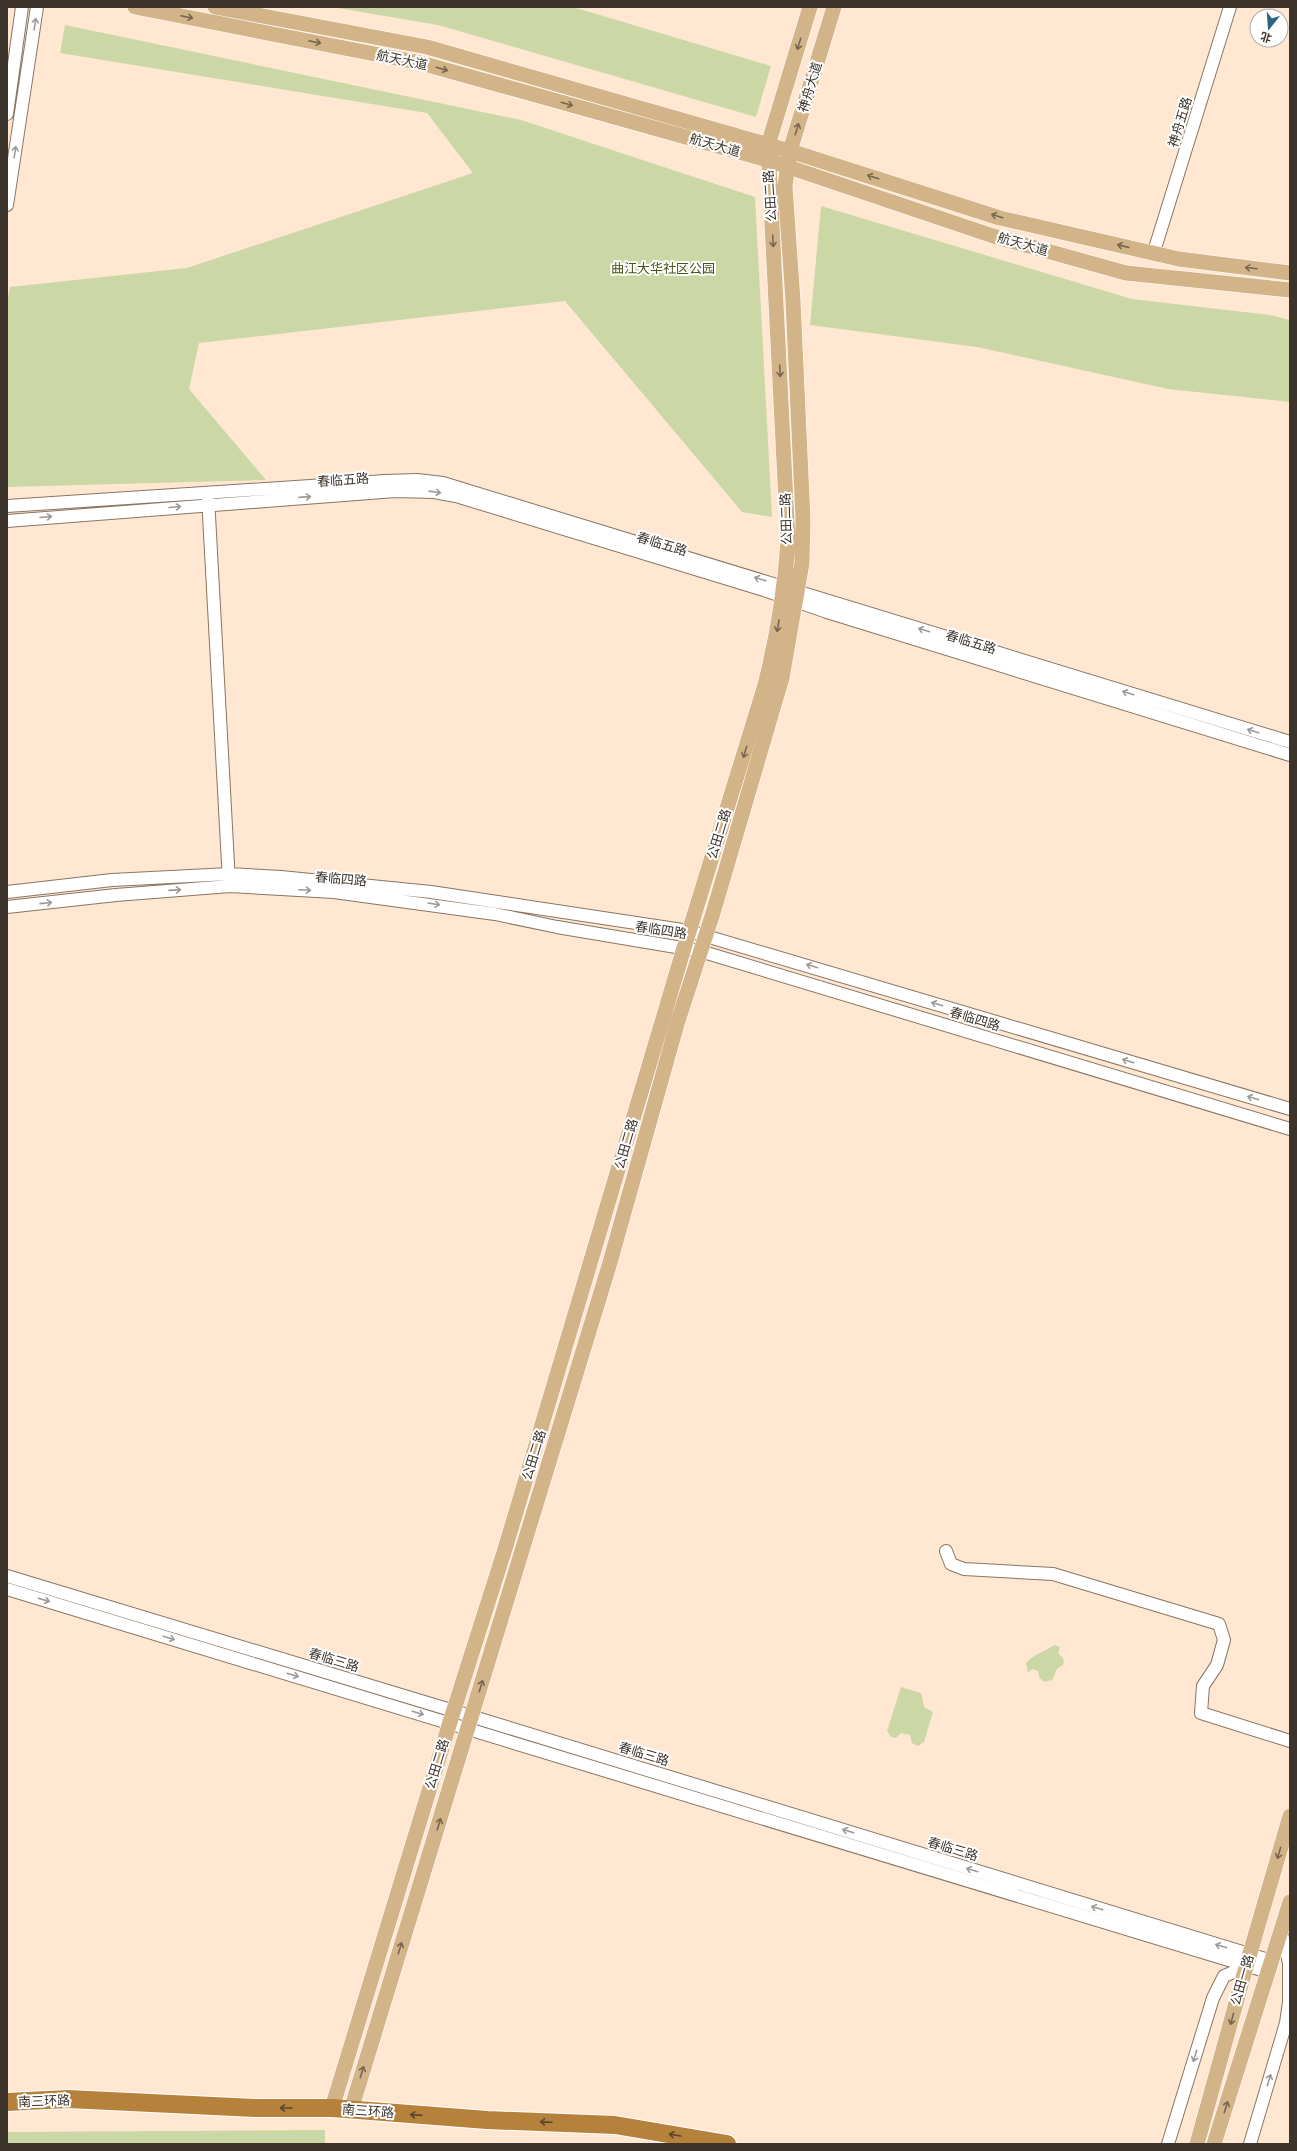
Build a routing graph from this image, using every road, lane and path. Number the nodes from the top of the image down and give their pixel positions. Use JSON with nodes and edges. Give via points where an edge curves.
{"nodes":[{"id":1,"x":22,"y":7,"type":"edge"},
{"id":2,"x":37,"y":7,"type":"edge"},
{"id":3,"x":136,"y":7,"type":"edge"},
{"id":4,"x":215,"y":7,"type":"edge"},
{"id":5,"x":810,"y":7,"type":"edge"},
{"id":6,"x":834,"y":7,"type":"edge"},
{"id":7,"x":1230,"y":7,"type":"edge"},
{"id":8,"x":7,"y":114,"type":"edge"},
{"id":9,"x":768,"y":145,"type":"junction"},
{"id":10,"x":790,"y":151,"type":"junction"},
{"id":11,"x":768,"y":160,"type":"junction"},
{"id":12,"x":786,"y":166,"type":"junction"},
{"id":13,"x":7,"y":205,"type":"edge"},
{"id":14,"x":1156,"y":245,"type":"dead end"},
{"id":15,"x":1290,"y":273,"type":"edge"},
{"id":16,"x":1290,"y":290,"type":"edge"},
{"id":17,"x":208,"y":498,"type":"junction"},
{"id":18,"x":7,"y":506,"type":"edge"},
{"id":19,"x":7,"y":521,"type":"edge"},
{"id":20,"x":790,"y":594,"type":"junction"},
{"id":21,"x":1290,"y":742,"type":"edge"},
{"id":22,"x":1290,"y":755,"type":"edge"},
{"id":23,"x":229,"y":880,"type":"junction"},
{"id":24,"x":7,"y":892,"type":"edge"},
{"id":25,"x":7,"y":907,"type":"edge"},
{"id":26,"x":689,"y":931,"type":"junction"},
{"id":27,"x":706,"y":935,"type":"junction"},
{"id":28,"x":684,"y":948,"type":"junction"},
{"id":29,"x":700,"y":951,"type":"junction"},
{"id":30,"x":1290,"y":1110,"type":"edge"},
{"id":31,"x":1290,"y":1129,"type":"edge"},
{"id":32,"x":946,"y":1551,"type":"dead end"},
{"id":33,"x":7,"y":1576,"type":"edge"},
{"id":34,"x":7,"y":1589,"type":"edge"},
{"id":35,"x":452,"y":1716,"type":"junction"},
{"id":36,"x":470,"y":1722,"type":"junction"},
{"id":37,"x":1290,"y":1741,"type":"edge"},
{"id":38,"x":1290,"y":1816,"type":"edge"},
{"id":39,"x":1290,"y":1902,"type":"edge"},
{"id":40,"x":1281,"y":1930,"type":"junction"},
{"id":41,"x":1248,"y":1961,"type":"junction"},
{"id":42,"x":1270,"y":1967,"type":"junction"},
{"id":43,"x":7,"y":2102,"type":"edge"},
{"id":44,"x":332,"y":2108,"type":"junction"},
{"id":45,"x":351,"y":2110,"type":"junction"},
{"id":46,"x":727,"y":2144,"type":"edge"},
{"id":47,"x":1168,"y":2144,"type":"edge"},
{"id":48,"x":1197,"y":2144,"type":"edge"},
{"id":49,"x":1214,"y":2144,"type":"edge"},
{"id":50,"x":1250,"y":2144,"type":"edge"}],
"edges":[{"from":1,"to":8,"type":"street"},
{"from":13,"to":2,"type":"street","one_way":true},
{"from":3,"to":11,"type":"main road","name":"航天大道","one_way":true,"via":[[421,63]]},
{"from":4,"to":9,"type":"main road","name":"航天大道","via":[[427,47]]},
{"from":5,"to":9,"type":"main road","name":"神舟大道","one_way":true},
{"from":10,"to":6,"type":"main road","name":"神舟大道","one_way":true},
{"from":7,"to":14,"type":"street","name":"神舟五路"},
{"from":9,"to":10,"type":"main road","name":"航天大道"},
{"from":9,"to":11,"type":"main road","name":"神舟大道"},
{"from":10,"to":12,"type":"main road","name":"神舟大道"},
{"from":15,"to":10,"type":"main road","name":"航天大道","one_way":true,"via":[[1178,259],[1000,218]]},
{"from":11,"to":12,"type":"main road","name":"航天大道"},
{"from":11,"to":20,"type":"main road","name":"公田二路","one_way":true},
{"from":12,"to":16,"type":"main road","name":"航天大道","via":[[993,236],[1126,273]]},
{"from":12,"to":20,"type":"main road","name":"公田二路","via":[[803,519],[802,563]]},
{"from":17,"to":18,"type":"street","name":"春临五路"},
{"from":19,"to":17,"type":"street","name":"春临五路","one_way":true},
{"from":17,"to":20,"type":"street","name":"春临五路","via":[[385,481],[417,480],[443,483]]},
{"from":17,"to":23,"type":"street"},
{"from":21,"to":20,"type":"street","name":"春临五路","one_way":true},
{"from":20,"to":22,"type":"street","name":"春临五路"},
{"from":20,"to":26,"type":"main road","name":"公田二路","one_way":true,"via":[[765,685]]},
{"from":20,"to":27,"type":"main road","name":"公田二路","via":[[782,678]]},
{"from":23,"to":24,"type":"street","name":"春临四路","via":[[112,880]]},
{"from":25,"to":23,"type":"street","name":"春临四路","one_way":true},
{"from":23,"to":26,"type":"street","name":"春临四路","via":[[281,876],[431,892]]},
{"from":23,"to":28,"type":"street","name":"春临四路","one_way":true,"via":[[430,903]]},
{"from":26,"to":27,"type":"street","name":"春临四路"},
{"from":26,"to":28,"type":"main road","name":"公田二路"},
{"from":27,"to":29,"type":"main road","name":"公田二路"},
{"from":30,"to":27,"type":"street","name":"春临四路","one_way":true},
{"from":28,"to":29,"type":"street","name":"春临四路"},
{"from":28,"to":35,"type":"main road","name":"公田二路","via":[[519,1505]]},
{"from":29,"to":31,"type":"street","name":"春临四路"},
{"from":36,"to":29,"type":"main road","name":"公田二路","one_way":true,"via":[[610,1266],[677,1024]]},
{"from":32,"to":37,"type":"street","via":[[951,1564],[964,1569],[1053,1574],[1220,1624],[1224,1640],[1217,1665],[1203,1686],[1201,1713]]},
{"from":33,"to":35,"type":"street","name":"春临三路"},
{"from":34,"to":35,"type":"street","name":"春临三路","one_way":true},
{"from":35,"to":36,"type":"street","name":"春临三路"},
{"from":35,"to":44,"type":"main road","name":"公田二路"},
{"from":36,"to":41,"type":"street","name":"春临三路"},
{"from":45,"to":36,"type":"main road","name":"公田二路","one_way":true},
{"from":38,"to":41,"type":"main road","name":"公田一路","one_way":true},
{"from":39,"to":40,"type":"main road","name":"公田一路"},
{"from":40,"to":42,"type":"main road","name":"公田一路"},
{"from":50,"to":40,"type":"street","one_way":true,"via":[[1290,2002],[1289,1963]]},
{"from":41,"to":42,"type":"street","name":"春临三路"},
{"from":41,"to":47,"type":"street","one_way":true,"via":[[1224,1976],[1213,1998]]},
{"from":41,"to":48,"type":"main road","name":"公田一路","one_way":true},
{"from":49,"to":42,"type":"main road","name":"公田一路","one_way":true},
{"from":44,"to":43,"type":"highway","name":"南三环路","one_way":true,"via":[[255,2108],[68,2099]]},
{"from":44,"to":45,"type":"highway","name":"南三环路"},
{"from":46,"to":45,"type":"highway","name":"南三环路","one_way":true,"via":[[615,2125],[487,2120]]}]}
